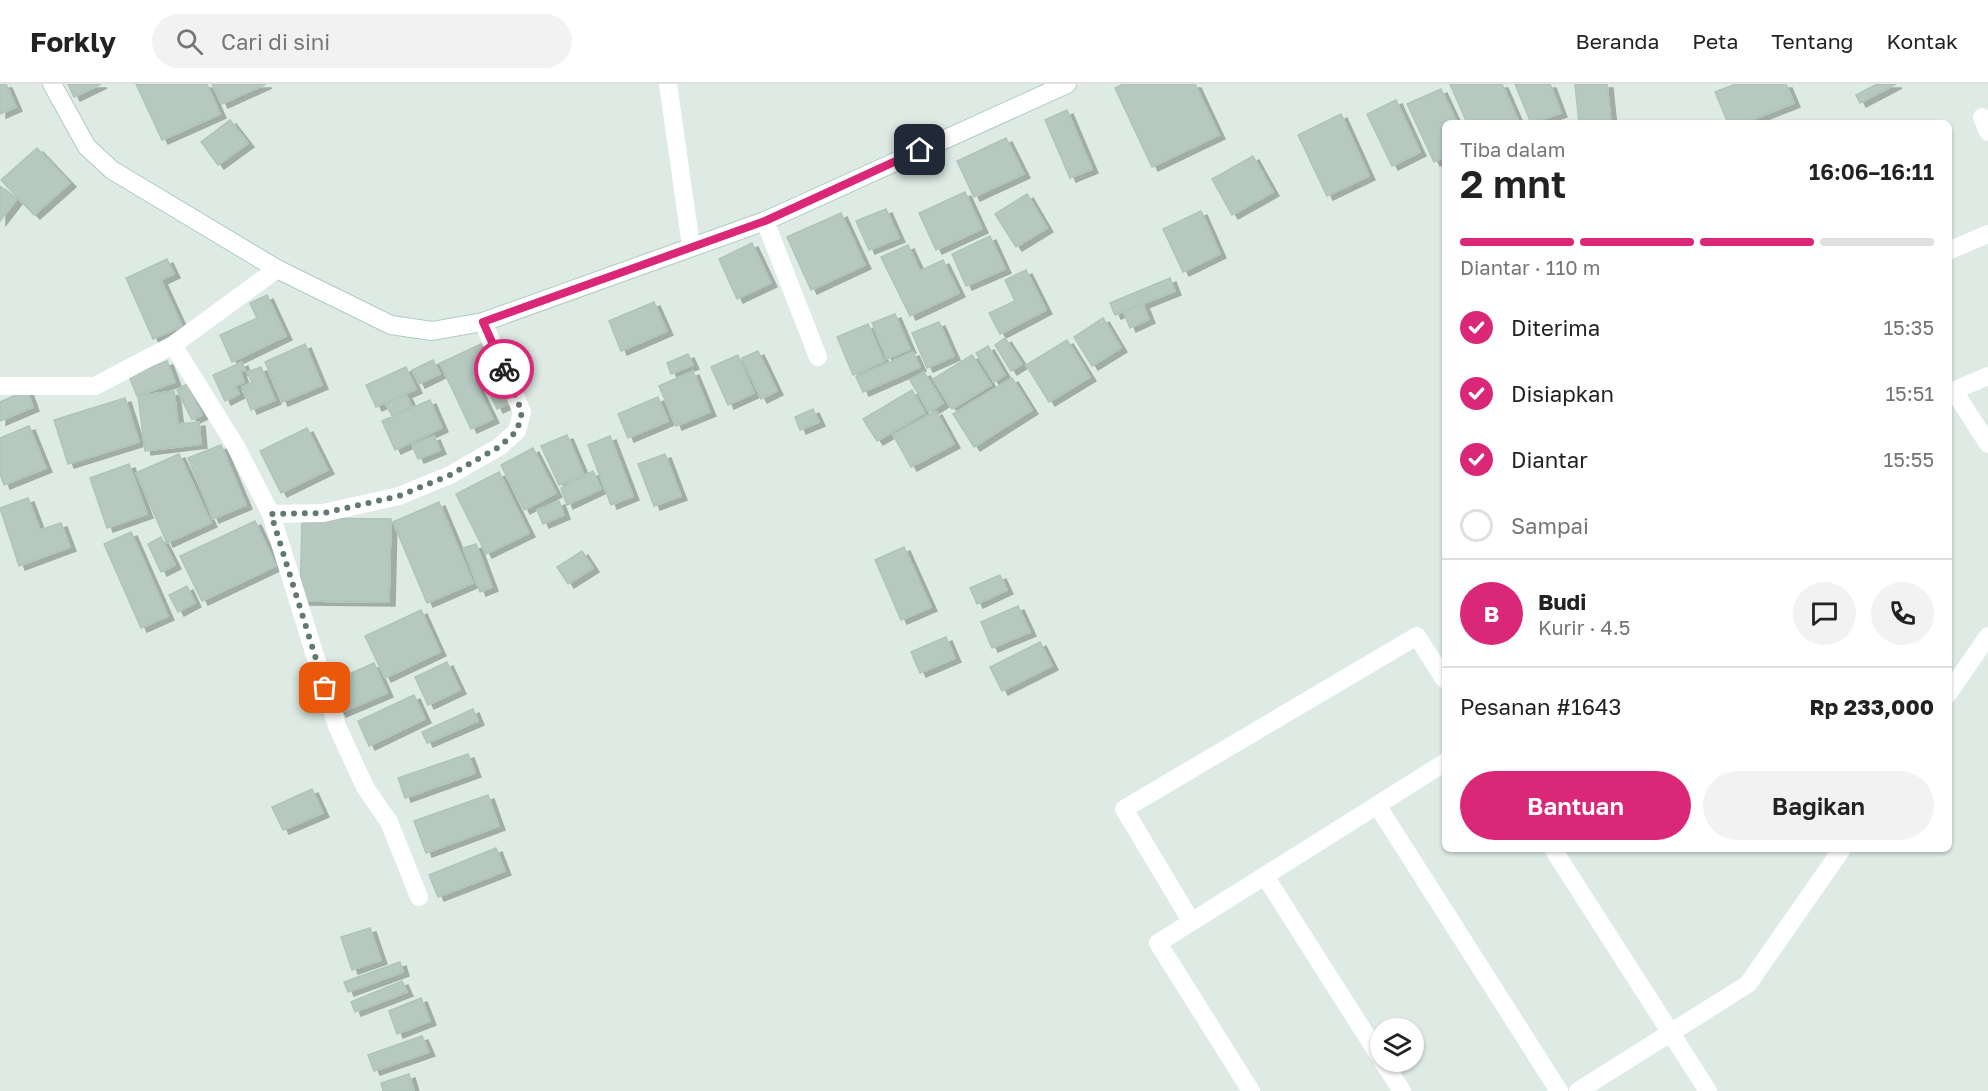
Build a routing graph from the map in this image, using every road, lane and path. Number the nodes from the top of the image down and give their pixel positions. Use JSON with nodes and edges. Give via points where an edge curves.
{"nodes":[{"id":1,"x":52,"y":84,"type":"edge"},
{"id":2,"x":668,"y":84,"type":"edge"},
{"id":3,"x":1067,"y":84,"type":"edge"},
{"id":4,"x":765,"y":221,"type":"junction"},
{"id":5,"x":1988,"y":234,"type":"edge"},
{"id":6,"x":691,"y":246,"type":"junction"},
{"id":7,"x":1952,"y":249,"type":"edge"},
{"id":8,"x":277,"y":269,"type":"junction"},
{"id":9,"x":483,"y":322,"type":"junction"},
{"id":10,"x":173,"y":345,"type":"junction"},
{"id":11,"x":818,"y":357,"type":"dead end"},
{"id":12,"x":1988,"y":376,"type":"edge"},
{"id":13,"x":0,"y":386,"type":"edge"},
{"id":14,"x":1952,"y":392,"type":"edge"},
{"id":15,"x":1952,"y":393,"type":"edge"},
{"id":16,"x":1988,"y":444,"type":"edge"},
{"id":17,"x":271,"y":514,"type":"junction"},
{"id":18,"x":1988,"y":636,"type":"edge"},
{"id":19,"x":1442,"y":676,"type":"edge"},
{"id":20,"x":1952,"y":688,"type":"edge"},
{"id":21,"x":1442,"y":764,"type":"edge"},
{"id":22,"x":1377,"y":805,"type":"junction"},
{"id":23,"x":1555,"y":852,"type":"edge"},
{"id":24,"x":1840,"y":852,"type":"edge"},
{"id":25,"x":1265,"y":876,"type":"junction"},
{"id":26,"x":419,"y":897,"type":"dead end"},
{"id":27,"x":1191,"y":921,"type":"junction"},
{"id":28,"x":1671,"y":1033,"type":"junction"},
{"id":29,"x":1370,"y":1041,"type":"edge"},
{"id":30,"x":1390,"y":1072,"type":"edge"},
{"id":31,"x":1251,"y":1091,"type":"edge"},
{"id":32,"x":1402,"y":1091,"type":"edge"},
{"id":33,"x":1558,"y":1091,"type":"edge"},
{"id":34,"x":1578,"y":1091,"type":"edge"},
{"id":35,"x":1708,"y":1091,"type":"edge"}],
"edges":[{"from":1,"to":8,"type":"street","via":[[87,147],[112,170]]},
{"from":2,"to":6,"type":"street"},
{"from":3,"to":4,"type":"street"},
{"from":4,"to":6,"type":"street"},
{"from":4,"to":11,"type":"street"},
{"from":5,"to":7,"type":"street"},
{"from":6,"to":9,"type":"street"},
{"from":8,"to":9,"type":"street","via":[[391,326],[432,332]]},
{"from":8,"to":10,"type":"street"},
{"from":9,"to":17,"type":"street","via":[[522,412],[517,431],[499,447],[450,475],[399,496],[324,513]]},
{"from":10,"to":13,"type":"street","via":[[95,386]]},
{"from":10,"to":17,"type":"street","via":[[235,445]]},
{"from":12,"to":14,"type":"street"},
{"from":15,"to":16,"type":"street"},
{"from":17,"to":26,"type":"street","via":[[337,726],[365,787],[389,822]]},
{"from":18,"to":20,"type":"street"},
{"from":19,"to":27,"type":"street","via":[[1417,636],[1124,809]]},
{"from":21,"to":22,"type":"street"},
{"from":22,"to":25,"type":"street"},
{"from":22,"to":33,"type":"street"},
{"from":23,"to":28,"type":"street"},
{"from":24,"to":28,"type":"street","via":[[1748,984]]},
{"from":25,"to":27,"type":"street"},
{"from":25,"to":29,"type":"street"},
{"from":27,"to":31,"type":"street","via":[[1158,943]]},
{"from":28,"to":34,"type":"street"},
{"from":28,"to":35,"type":"street"},
{"from":30,"to":32,"type":"street"}]}
